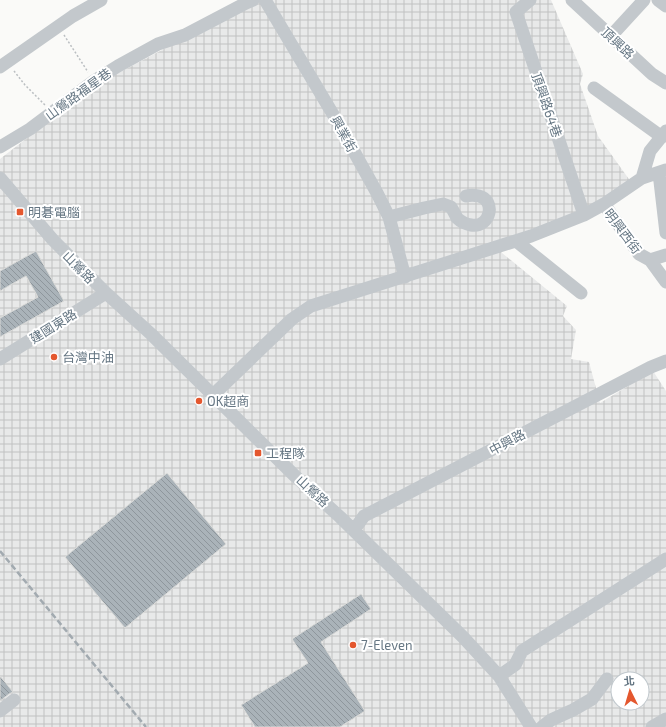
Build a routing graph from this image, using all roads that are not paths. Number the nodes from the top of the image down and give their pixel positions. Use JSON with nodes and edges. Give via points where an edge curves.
{"nodes":[{"id":1,"x":101,"y":0,"type":"edge"},
{"id":2,"x":265,"y":0,"type":"edge"},
{"id":3,"x":530,"y":0,"type":"edge"},
{"id":4,"x":572,"y":0,"type":"edge"},
{"id":5,"x":644,"y":0,"type":"edge"},
{"id":6,"x":658,"y":0,"type":"edge"},
{"id":7,"x":247,"y":1,"type":"edge"},
{"id":8,"x":666,"y":6,"type":"edge"},
{"id":9,"x":611,"y":36,"type":"junction"},
{"id":10,"x":3,"y":65,"type":"edge"},
{"id":11,"x":666,"y":83,"type":"edge"},
{"id":12,"x":594,"y":88,"type":"dead end"},
{"id":13,"x":664,"y":134,"type":"edge"},
{"id":14,"x":0,"y":147,"type":"edge"},
{"id":15,"x":662,"y":172,"type":"edge"},
{"id":16,"x":0,"y":178,"type":"edge"},
{"id":17,"x":642,"y":178,"type":"junction"},
{"id":18,"x":466,"y":196,"type":"dead end"},
{"id":19,"x":604,"y":204,"type":"junction"},
{"id":20,"x":584,"y":215,"type":"junction"},
{"id":21,"x":389,"y":217,"type":"junction"},
{"id":22,"x":666,"y":233,"type":"edge"},
{"id":23,"x":516,"y":241,"type":"junction"},
{"id":24,"x":666,"y":255,"type":"edge"},
{"id":25,"x":650,"y":260,"type":"junction"},
{"id":26,"x":405,"y":277,"type":"junction"},
{"id":27,"x":666,"y":282,"type":"edge"},
{"id":28,"x":106,"y":293,"type":"junction"},
{"id":29,"x":581,"y":293,"type":"dead end"},
{"id":30,"x":0,"y":359,"type":"edge"},
{"id":31,"x":666,"y":361,"type":"edge"},
{"id":32,"x":213,"y":395,"type":"junction"},
{"id":33,"x":354,"y":530,"type":"junction"},
{"id":34,"x":666,"y":559,"type":"edge"},
{"id":35,"x":499,"y":676,"type":"junction"},
{"id":36,"x":607,"y":679,"type":"dead end"},
{"id":37,"x":14,"y":700,"type":"dead end"},
{"id":38,"x":0,"y":711,"type":"edge"},
{"id":39,"x":666,"y":719,"type":"edge"},
{"id":40,"x":530,"y":727,"type":"edge"},
{"id":41,"x":542,"y":727,"type":"edge"},
{"id":42,"x":652,"y":727,"type":"edge"}],
"edges":[{"from":1,"to":10,"type":"street","via":[[73,16]]},
{"from":2,"to":21,"type":"street","name":"興業街","via":[[337,121]]},
{"from":3,"to":20,"type":"street","name":"頂興路64巷","via":[[516,12]]},
{"from":4,"to":9,"type":"street","name":"頂興路"},
{"from":5,"to":9,"type":"street"},
{"from":6,"to":8,"type":"street"},
{"from":7,"to":14,"type":"street","name":"山鶯路福星巷","via":[[185,35],[158,44],[118,66],[30,129]]},
{"from":9,"to":11,"type":"street","name":"頂興路","via":[[652,74]]},
{"from":12,"to":13,"type":"street"},
{"from":13,"to":17,"type":"street","via":[[650,150]]},
{"from":15,"to":17,"type":"street"},
{"from":15,"to":22,"type":"street"},
{"from":16,"to":28,"type":"street","name":"山鶯路","via":[[53,240]]},
{"from":17,"to":19,"type":"street"},
{"from":18,"to":21,"type":"street","via":[[484,197],[487,202],[488,217],[482,224],[465,224],[451,207],[443,204]]},
{"from":19,"to":20,"type":"street"},
{"from":19,"to":25,"type":"street","name":"明興西街","via":[[639,254]]},
{"from":20,"to":23,"type":"street"},
{"from":21,"to":26,"type":"street","name":"興業街"},
{"from":23,"to":26,"type":"street"},
{"from":23,"to":29,"type":"street"},
{"from":24,"to":25,"type":"street","name":"明興西街"},
{"from":25,"to":27,"type":"street"},
{"from":26,"to":32,"type":"street","via":[[311,306],[292,319]]},
{"from":28,"to":30,"type":"street","name":"建國東路"},
{"from":28,"to":32,"type":"street","name":"山鶯路"},
{"from":31,"to":33,"type":"street","name":"中興路","via":[[364,516]]},
{"from":32,"to":33,"type":"street","name":"山鶯路"},
{"from":33,"to":35,"type":"street","name":"山鶯路"},
{"from":34,"to":35,"type":"street","via":[[522,651],[515,665]]},
{"from":35,"to":40,"type":"street","name":"山鶯路"},
{"from":36,"to":41,"type":"street","via":[[592,698]]},
{"from":37,"to":38,"type":"street"},
{"from":39,"to":42,"type":"street"}]}
